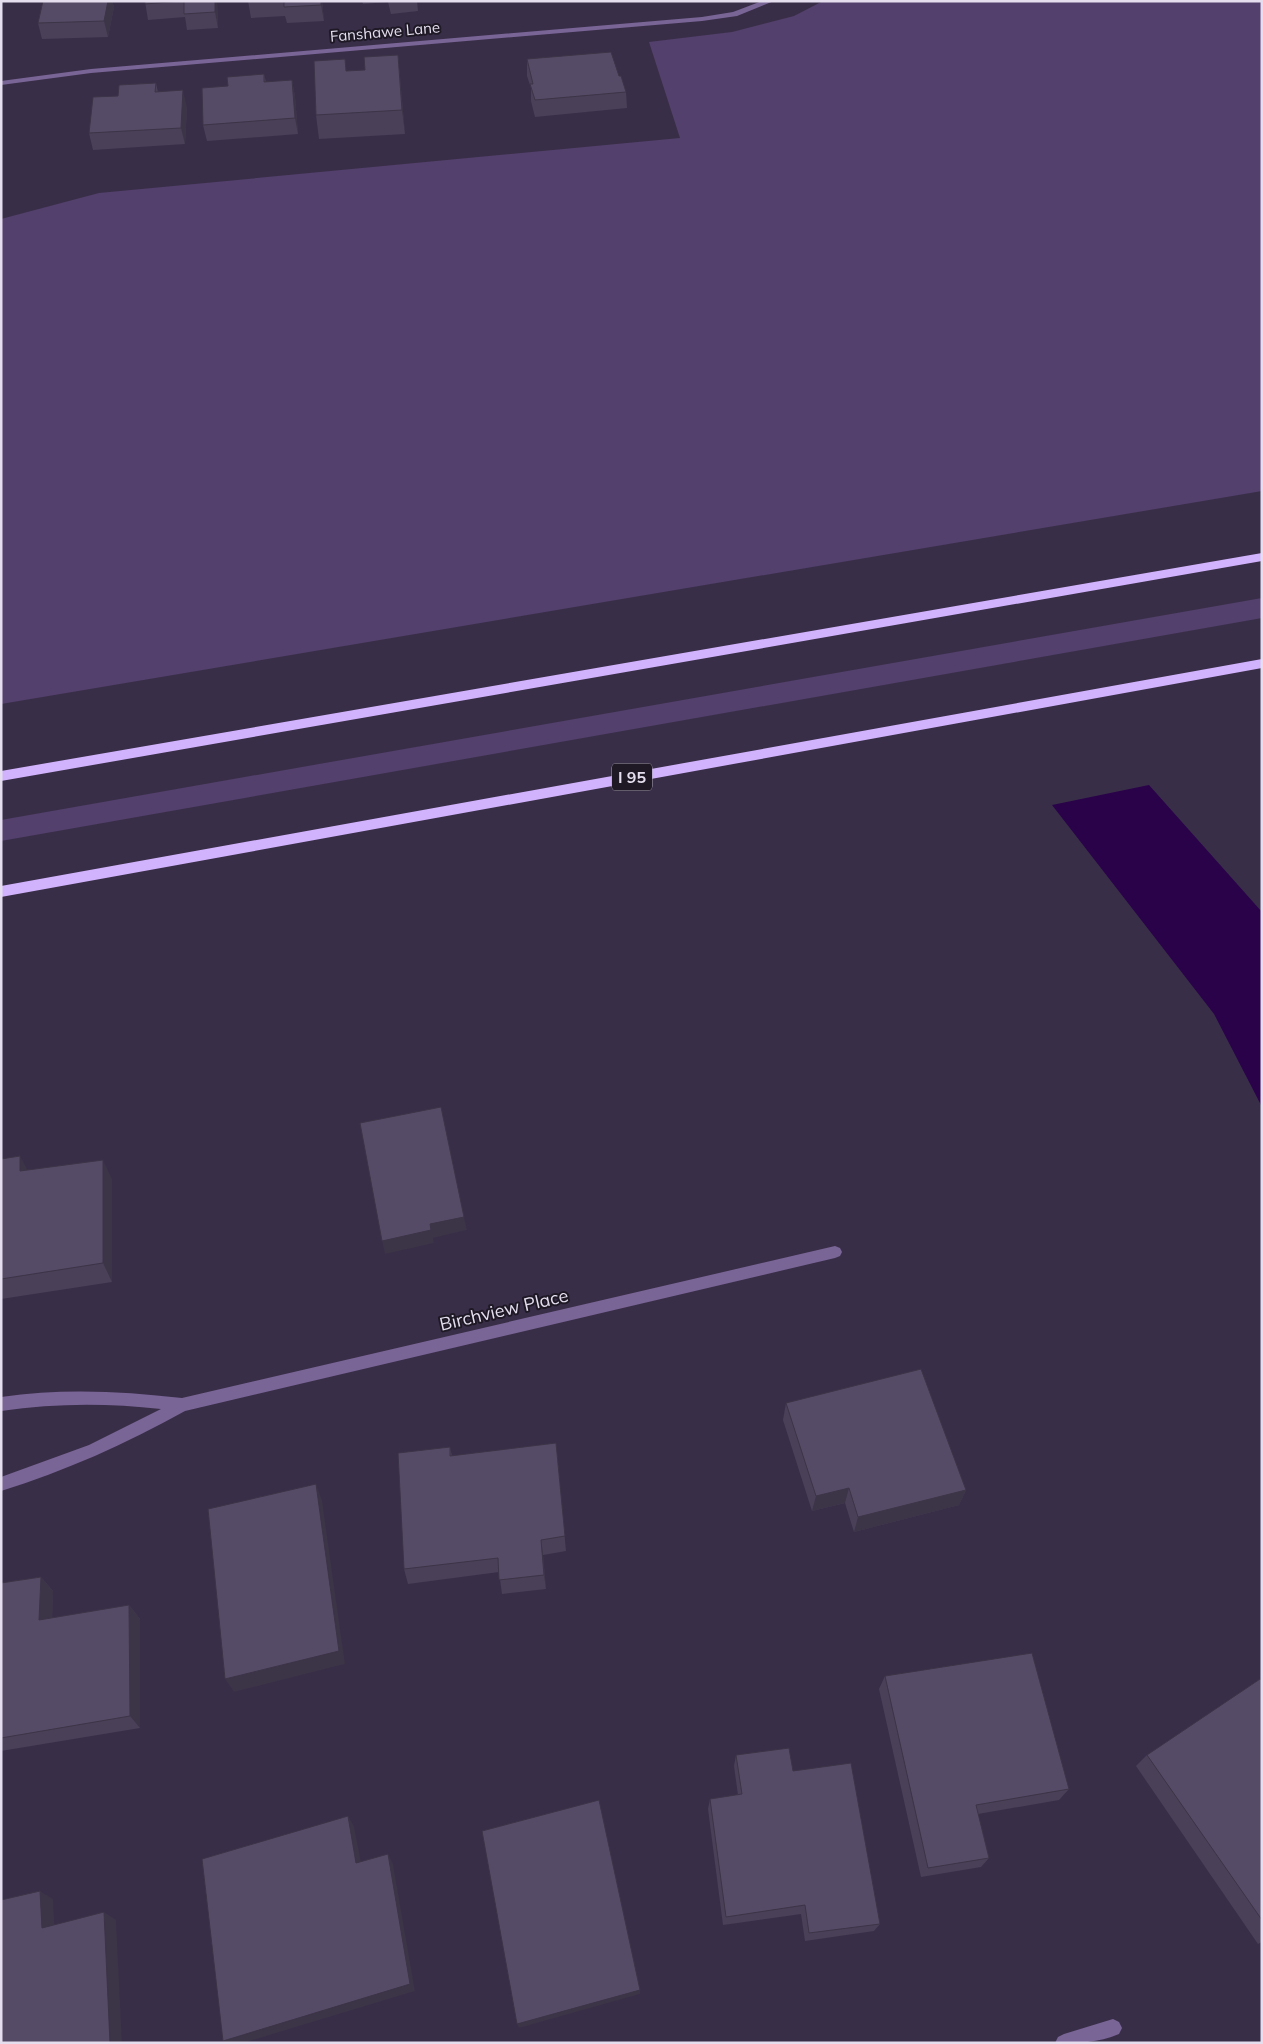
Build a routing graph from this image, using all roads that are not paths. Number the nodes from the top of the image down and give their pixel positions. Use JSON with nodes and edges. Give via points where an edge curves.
{"nodes":[{"id":1,"x":770,"y":1,"type":"edge"},
{"id":2,"x":1,"y":83,"type":"edge"},
{"id":3,"x":1262,"y":557,"type":"edge"},
{"id":4,"x":1262,"y":663,"type":"edge"},
{"id":5,"x":1,"y":776,"type":"edge"},
{"id":6,"x":1,"y":892,"type":"edge"},
{"id":7,"x":835,"y":1252,"type":"dead end"},
{"id":8,"x":1,"y":1404,"type":"edge"},
{"id":9,"x":182,"y":1405,"type":"junction"},
{"id":10,"x":1,"y":1484,"type":"edge"},
{"id":11,"x":1113,"y":2028,"type":"dead end"},
{"id":12,"x":1064,"y":2043,"type":"edge"}],
"edges":[{"from":1,"to":2,"type":"street","name":"Fanshawe Lane","via":[[734,14],[702,19],[90,71]]},
{"from":3,"to":5,"type":"highway"},
{"from":4,"to":6,"type":"highway","number":"I 95"},
{"from":7,"to":9,"type":"street","name":"Birchview Place"},
{"from":8,"to":9,"type":"street","name":"Birchview Place","via":[[76,1396]]},
{"from":9,"to":10,"type":"street","name":"Birchview Place","via":[[131,1434],[81,1456]]},
{"from":11,"to":12,"type":"street"}]}
